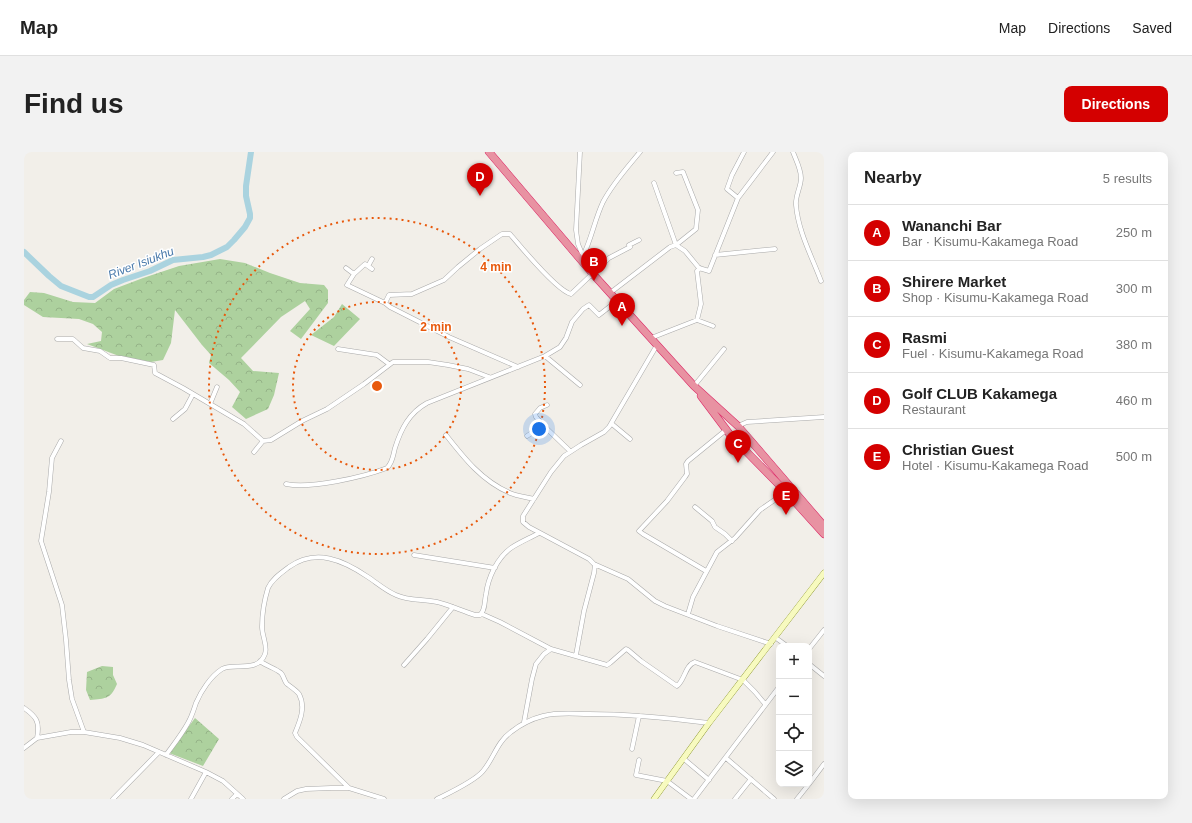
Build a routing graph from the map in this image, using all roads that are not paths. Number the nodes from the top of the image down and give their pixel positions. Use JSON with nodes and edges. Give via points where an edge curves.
{"nodes":[{"id":1,"x":489,"y":152,"type":"edge"},
{"id":2,"x":580,"y":152,"type":"edge"},
{"id":3,"x":640,"y":152,"type":"edge"},
{"id":4,"x":744,"y":152,"type":"edge"},
{"id":5,"x":774,"y":152,"type":"edge"},
{"id":6,"x":793,"y":152,"type":"edge"},
{"id":7,"x":676,"y":173,"type":"dead end"},
{"id":8,"x":654,"y":183,"type":"dead end"},
{"id":9,"x":738,"y":198,"type":"junction"},
{"id":10,"x":639,"y":240,"type":"dead end"},
{"id":11,"x":676,"y":245,"type":"junction"},
{"id":12,"x":775,"y":249,"type":"dead end"},
{"id":13,"x":715,"y":255,"type":"junction"},
{"id":14,"x":582,"y":258,"type":"junction"},
{"id":15,"x":372,"y":259,"type":"dead end"},
{"id":16,"x":368,"y":266,"type":"junction"},
{"id":17,"x":346,"y":268,"type":"dead end"},
{"id":18,"x":700,"y":268,"type":"junction"},
{"id":19,"x":372,"y":269,"type":"dead end"},
{"id":20,"x":592,"y":273,"type":"junction"},
{"id":21,"x":354,"y":274,"type":"junction"},
{"id":22,"x":821,"y":281,"type":"dead end"},
{"id":23,"x":610,"y":293,"type":"junction"},
{"id":24,"x":617,"y":301,"type":"junction"},
{"id":25,"x":385,"y":303,"type":"junction"},
{"id":26,"x":697,"y":320,"type":"junction"},
{"id":27,"x":713,"y":326,"type":"dead end"},
{"id":28,"x":651,"y":338,"type":"junction"},
{"id":29,"x":57,"y":339,"type":"dead end"},
{"id":30,"x":657,"y":345,"type":"junction"},
{"id":31,"x":338,"y":349,"type":"dead end"},
{"id":32,"x":724,"y":349,"type":"dead end"},
{"id":33,"x":545,"y":356,"type":"junction"},
{"id":34,"x":389,"y":364,"type":"junction"},
{"id":35,"x":518,"y":367,"type":"junction"},
{"id":36,"x":490,"y":377,"type":"junction"},
{"id":37,"x":580,"y":385,"type":"dead end"},
{"id":38,"x":694,"y":386,"type":"junction"},
{"id":39,"x":217,"y":387,"type":"dead end"},
{"id":40,"x":193,"y":394,"type":"junction"},
{"id":41,"x":210,"y":404,"type":"junction"},
{"id":42,"x":547,"y":405,"type":"dead end"},
{"id":43,"x":824,"y":417,"type":"edge"},
{"id":44,"x":173,"y":419,"type":"dead end"},
{"id":45,"x":612,"y":424,"type":"junction"},
{"id":46,"x":544,"y":426,"type":"junction"},
{"id":47,"x":738,"y":426,"type":"junction"},
{"id":48,"x":726,"y":430,"type":"junction"},
{"id":49,"x":446,"y":434,"type":"dead end"},
{"id":50,"x":746,"y":434,"type":"junction"},
{"id":51,"x":527,"y":436,"type":"dead end"},
{"id":52,"x":630,"y":439,"type":"dead end"},
{"id":53,"x":61,"y":441,"type":"dead end"},
{"id":54,"x":263,"y":441,"type":"junction"},
{"id":55,"x":737,"y":442,"type":"junction"},
{"id":56,"x":254,"y":452,"type":"dead end"},
{"id":57,"x":570,"y":452,"type":"junction"},
{"id":58,"x":286,"y":484,"type":"dead end"},
{"id":59,"x":786,"y":492,"type":"junction"},
{"id":60,"x":534,"y":499,"type":"junction"},
{"id":61,"x":695,"y":507,"type":"dead end"},
{"id":62,"x":824,"y":526,"type":"edge"},
{"id":63,"x":539,"y":533,"type":"junction"},
{"id":64,"x":824,"y":534,"type":"edge"},
{"id":65,"x":732,"y":541,"type":"junction"},
{"id":66,"x":414,"y":555,"type":"dead end"},
{"id":67,"x":594,"y":564,"type":"junction"},
{"id":68,"x":495,"y":568,"type":"junction"},
{"id":69,"x":706,"y":571,"type":"junction"},
{"id":70,"x":824,"y":573,"type":"edge"},
{"id":71,"x":452,"y":607,"type":"junction"},
{"id":72,"x":482,"y":614,"type":"junction"},
{"id":73,"x":688,"y":614,"type":"junction"},
{"id":74,"x":824,"y":630,"type":"edge"},
{"id":75,"x":776,"y":638,"type":"junction"},
{"id":76,"x":782,"y":643,"type":"edge"},
{"id":77,"x":771,"y":644,"type":"junction"},
{"id":78,"x":812,"y":645,"type":"edge"},
{"id":79,"x":551,"y":649,"type":"junction"},
{"id":80,"x":576,"y":655,"type":"junction"},
{"id":81,"x":260,"y":661,"type":"junction"},
{"id":82,"x":404,"y":665,"type":"dead end"},
{"id":83,"x":812,"y":666,"type":"edge"},
{"id":84,"x":824,"y":676,"type":"edge"},
{"id":85,"x":743,"y":680,"type":"junction"},
{"id":86,"x":776,"y":691,"type":"edge"},
{"id":87,"x":765,"y":704,"type":"junction"},
{"id":88,"x":24,"y":708,"type":"edge"},
{"id":89,"x":639,"y":716,"type":"junction"},
{"id":90,"x":524,"y":722,"type":"junction"},
{"id":91,"x":709,"y":723,"type":"junction"},
{"id":92,"x":84,"y":732,"type":"junction"},
{"id":93,"x":37,"y":738,"type":"junction"},
{"id":94,"x":24,"y":748,"type":"edge"},
{"id":95,"x":632,"y":749,"type":"dead end"},
{"id":96,"x":159,"y":752,"type":"junction"},
{"id":97,"x":166,"y":755,"type":"junction"},
{"id":98,"x":726,"y":758,"type":"junction"},
{"id":99,"x":684,"y":759,"type":"junction"},
{"id":100,"x":639,"y":760,"type":"dead end"},
{"id":101,"x":824,"y":764,"type":"edge"},
{"id":102,"x":206,"y":772,"type":"junction"},
{"id":103,"x":709,"y":780,"type":"junction"},
{"id":104,"x":751,"y":780,"type":"junction"},
{"id":105,"x":812,"y":780,"type":"edge"},
{"id":106,"x":667,"y":782,"type":"junction"},
{"id":107,"x":807,"y":787,"type":"edge"},
{"id":108,"x":349,"y":788,"type":"junction"},
{"id":109,"x":237,"y":794,"type":"junction"},
{"id":110,"x":113,"y":799,"type":"edge"},
{"id":111,"x":191,"y":799,"type":"edge"},
{"id":112,"x":232,"y":799,"type":"edge"},
{"id":113,"x":243,"y":799,"type":"edge"},
{"id":114,"x":284,"y":799,"type":"edge"},
{"id":115,"x":384,"y":799,"type":"edge"},
{"id":116,"x":437,"y":799,"type":"edge"},
{"id":117,"x":654,"y":799,"type":"edge"},
{"id":118,"x":693,"y":799,"type":"edge"},
{"id":119,"x":736,"y":799,"type":"edge"},
{"id":120,"x":774,"y":799,"type":"edge"},
{"id":121,"x":797,"y":799,"type":"edge"}],
"edges":[{"from":1,"to":14,"type":"highway"},
{"from":2,"to":14,"type":"street","via":[[576,230]]},
{"from":3,"to":14,"type":"street","via":[[602,203]]},
{"from":4,"to":9,"type":"street","via":[[727,188]]},
{"from":5,"to":9,"type":"street"},
{"from":6,"to":22,"type":"street","via":[[801,179],[796,205],[799,220]]},
{"from":7,"to":11,"type":"street","via":[[684,172],[698,210],[696,229]]},
{"from":8,"to":11,"type":"street"},
{"from":9,"to":13,"type":"street"},
{"from":10,"to":20,"type":"street","via":[[609,258]]},
{"from":11,"to":18,"type":"street"},
{"from":11,"to":23,"type":"street"},
{"from":12,"to":13,"type":"street"},
{"from":13,"to":18,"type":"street","via":[[708,271]]},
{"from":14,"to":20,"type":"highway"},
{"from":15,"to":16,"type":"street"},
{"from":16,"to":19,"type":"street"},
{"from":16,"to":21,"type":"street","via":[[365,264]]},
{"from":17,"to":21,"type":"street"},
{"from":18,"to":26,"type":"street","via":[[697,271],[701,304]]},
{"from":20,"to":23,"type":"highway"},
{"from":20,"to":25,"type":"street","via":[[573,293],[566,292],[510,234],[502,234],[458,266],[444,280],[412,294],[389,295]]},
{"from":21,"to":25,"type":"street","via":[[347,285]]},
{"from":23,"to":24,"type":"highway"},
{"from":24,"to":28,"type":"highway"},
{"from":24,"to":33,"type":"street","via":[[600,315],[589,305],[585,307],[570,325],[562,344]]},
{"from":25,"to":35,"type":"street","via":[[450,337]]},
{"from":26,"to":27,"type":"street"},
{"from":26,"to":28,"type":"street"},
{"from":28,"to":30,"type":"highway"},
{"from":29,"to":40,"type":"street","via":[[73,339],[82,348],[100,351],[110,358],[154,365],[155,374]]},
{"from":30,"to":38,"type":"highway"},
{"from":30,"to":45,"type":"street"},
{"from":31,"to":34,"type":"street","via":[[377,355]]},
{"from":32,"to":38,"type":"street"},
{"from":33,"to":35,"type":"street"},
{"from":33,"to":37,"type":"street"},
{"from":34,"to":36,"type":"street","via":[[401,361],[428,362]]},
{"from":34,"to":54,"type":"street","via":[[327,409],[271,440]]},
{"from":35,"to":36,"type":"street"},
{"from":36,"to":58,"type":"street","via":[[419,407],[403,428],[392,461],[387,468],[327,483],[297,486]]},
{"from":38,"to":47,"type":"highway"},
{"from":38,"to":48,"type":"highway"},
{"from":39,"to":41,"type":"street"},
{"from":40,"to":41,"type":"street"},
{"from":40,"to":44,"type":"street","via":[[184,409]]},
{"from":41,"to":54,"type":"street","via":[[244,424]]},
{"from":42,"to":46,"type":"street","via":[[535,414]]},
{"from":43,"to":47,"type":"street","via":[[747,422]]},
{"from":45,"to":52,"type":"street"},
{"from":45,"to":57,"type":"street","via":[[604,432]]},
{"from":46,"to":51,"type":"street"},
{"from":46,"to":57,"type":"street"},
{"from":47,"to":50,"type":"highway"},
{"from":48,"to":55,"type":"highway"},
{"from":48,"to":69,"type":"street","via":[[686,464],[685,477],[640,531]]},
{"from":49,"to":60,"type":"street","via":[[482,476],[510,493]]},
{"from":50,"to":55,"type":"highway"},
{"from":50,"to":62,"type":"highway"},
{"from":53,"to":92,"type":"street","via":[[52,458],[50,492],[41,541],[62,605],[69,680],[74,707]]},
{"from":54,"to":56,"type":"street"},
{"from":55,"to":59,"type":"highway"},
{"from":57,"to":60,"type":"street","via":[[554,468]]},
{"from":59,"to":64,"type":"highway"},
{"from":59,"to":65,"type":"street","via":[[760,510]]},
{"from":60,"to":63,"type":"street","via":[[523,516],[524,522]]},
{"from":61,"to":65,"type":"street"},
{"from":63,"to":67,"type":"street"},
{"from":63,"to":68,"type":"street","via":[[511,548],[502,556]]},
{"from":65,"to":69,"type":"street","via":[[718,552]]},
{"from":66,"to":68,"type":"street"},
{"from":67,"to":73,"type":"street","via":[[628,579],[660,604]]},
{"from":67,"to":80,"type":"street"},
{"from":68,"to":72,"type":"street","via":[[487,588]]},
{"from":69,"to":73,"type":"street"},
{"from":70,"to":75,"type":"main road"},
{"from":71,"to":72,"type":"street","via":[[475,615]]},
{"from":71,"to":81,"type":"street","via":[[439,602],[395,595],[355,568],[322,557],[309,558],[294,564],[270,584],[262,614],[266,653]]},
{"from":71,"to":82,"type":"street"},
{"from":72,"to":79,"type":"street"},
{"from":73,"to":77,"type":"street"},
{"from":74,"to":78,"type":"street"},
{"from":75,"to":76,"type":"street"},
{"from":75,"to":77,"type":"main road"},
{"from":77,"to":85,"type":"main road"},
{"from":79,"to":80,"type":"street"},
{"from":79,"to":90,"type":"street","via":[[536,664]]},
{"from":80,"to":85,"type":"street","via":[[608,664],[628,650],[676,685],[694,662]]},
{"from":81,"to":97,"type":"street","via":[[242,667],[223,668],[218,672],[204,688],[189,721]]},
{"from":81,"to":108,"type":"street","via":[[280,672],[301,700],[302,713],[295,733],[297,737]]},
{"from":83,"to":84,"type":"street"},
{"from":85,"to":87,"type":"street"},
{"from":85,"to":91,"type":"main road"},
{"from":86,"to":87,"type":"street"},
{"from":87,"to":98,"type":"street"},
{"from":88,"to":93,"type":"street","via":[[37,720]]},
{"from":89,"to":90,"type":"street","via":[[554,714]]},
{"from":89,"to":91,"type":"street"},
{"from":89,"to":95,"type":"street"},
{"from":90,"to":116,"type":"street","via":[[503,739],[482,772]]},
{"from":91,"to":99,"type":"main road"},
{"from":92,"to":93,"type":"street"},
{"from":92,"to":96,"type":"street","via":[[120,738]]},
{"from":93,"to":94,"type":"street"},
{"from":96,"to":97,"type":"street"},
{"from":96,"to":110,"type":"street"},
{"from":97,"to":102,"type":"street"},
{"from":98,"to":103,"type":"street"},
{"from":98,"to":104,"type":"street"},
{"from":99,"to":103,"type":"street"},
{"from":99,"to":106,"type":"main road"},
{"from":100,"to":106,"type":"street","via":[[636,775]]},
{"from":101,"to":105,"type":"street"},
{"from":102,"to":109,"type":"street","via":[[223,781]]},
{"from":102,"to":111,"type":"street"},
{"from":103,"to":118,"type":"street"},
{"from":104,"to":119,"type":"street"},
{"from":104,"to":120,"type":"street"},
{"from":106,"to":117,"type":"main road"},
{"from":106,"to":118,"type":"street"},
{"from":107,"to":121,"type":"street"},
{"from":108,"to":114,"type":"street","via":[[306,789]]},
{"from":108,"to":115,"type":"street"},
{"from":109,"to":112,"type":"street"},
{"from":109,"to":113,"type":"street"}]}
